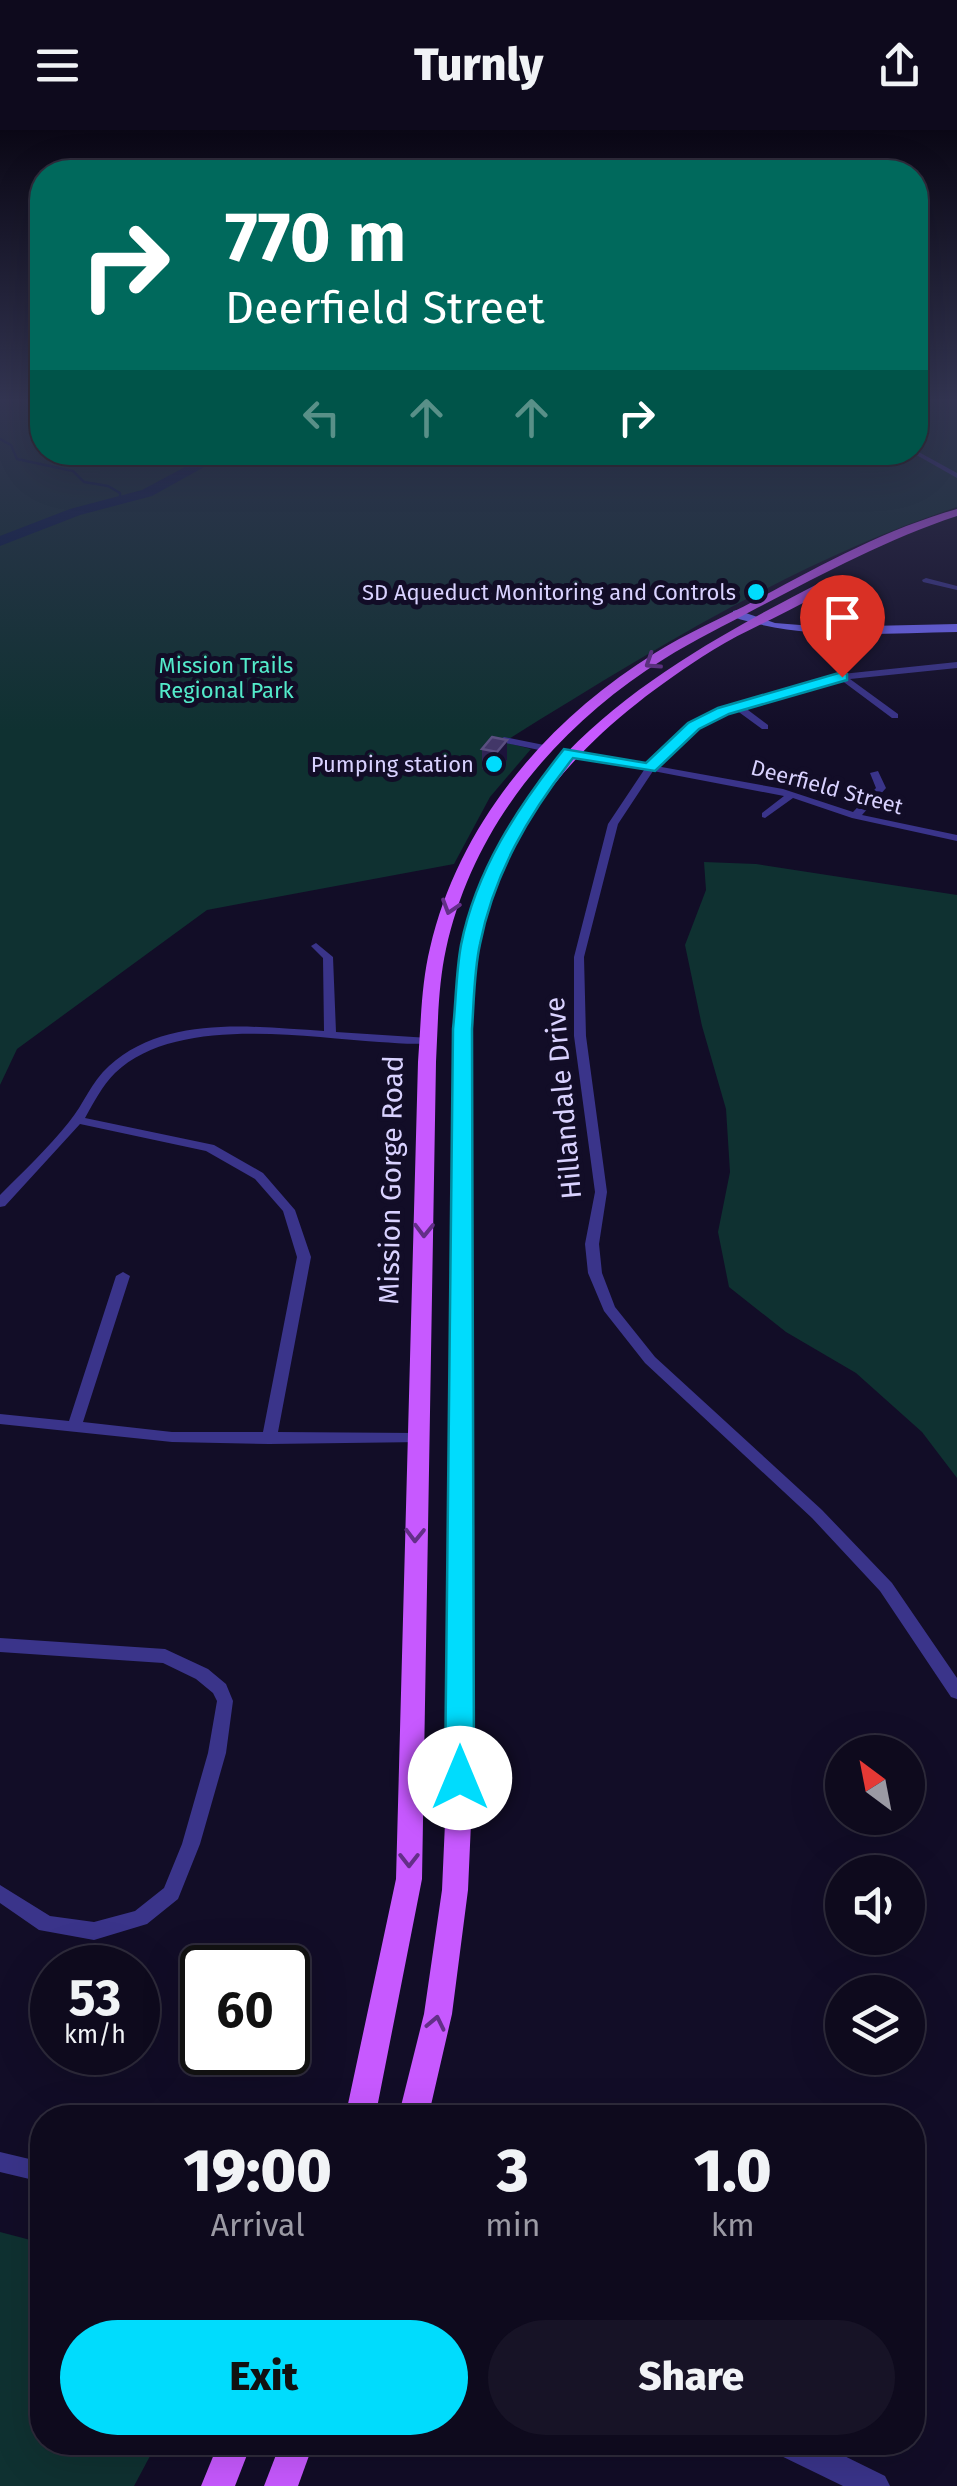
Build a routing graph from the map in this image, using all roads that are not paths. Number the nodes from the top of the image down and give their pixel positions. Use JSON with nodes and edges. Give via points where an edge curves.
{"nodes":[{"id":1,"x":957,"y":512,"type":"edge"},
{"id":2,"x":957,"y":524,"type":"edge"},
{"id":3,"x":926,"y":580,"type":"dead end"},
{"id":4,"x":957,"y":588,"type":"edge"},
{"id":5,"x":737,"y":614,"type":"junction"},
{"id":6,"x":758,"y":619,"type":"junction"},
{"id":7,"x":957,"y":624,"type":"edge"},
{"id":8,"x":957,"y":664,"type":"edge"},
{"id":9,"x":842,"y":677,"type":"junction"},
{"id":10,"x":737,"y":706,"type":"junction"},
{"id":11,"x":895,"y":716,"type":"dead end"},
{"id":12,"x":766,"y":727,"type":"dead end"},
{"id":13,"x":504,"y":740,"type":"edge"},
{"id":14,"x":544,"y":748,"type":"junction"},
{"id":15,"x":569,"y":752,"type":"junction"},
{"id":16,"x":650,"y":768,"type":"junction"},
{"id":17,"x":875,"y":772,"type":"dead end"},
{"id":18,"x":791,"y":795,"type":"junction"},
{"id":19,"x":766,"y":815,"type":"dead end"},
{"id":20,"x":855,"y":816,"type":"junction"},
{"id":21,"x":957,"y":838,"type":"edge"},
{"id":22,"x":316,"y":946,"type":"dead end"},
{"id":23,"x":330,"y":1034,"type":"junction"},
{"id":24,"x":429,"y":1041,"type":"junction"},
{"id":25,"x":78,"y":1120,"type":"junction"},
{"id":26,"x":0,"y":1203,"type":"edge"},
{"id":27,"x":123,"y":1276,"type":"dead end"},
{"id":28,"x":0,"y":1419,"type":"edge"},
{"id":29,"x":75,"y":1424,"type":"junction"},
{"id":30,"x":418,"y":1438,"type":"junction"},
{"id":31,"x":269,"y":1439,"type":"junction"},
{"id":32,"x":0,"y":1645,"type":"edge"},
{"id":33,"x":957,"y":1692,"type":"edge"},
{"id":34,"x":0,"y":1893,"type":"edge"},
{"id":35,"x":363,"y":2105,"type":"edge"},
{"id":36,"x":416,"y":2105,"type":"edge"},
{"id":37,"x":0,"y":2162,"type":"edge"},
{"id":38,"x":30,"y":2169,"type":"edge"},
{"id":39,"x":231,"y":2455,"type":"edge"},
{"id":40,"x":293,"y":2455,"type":"edge"},
{"id":41,"x":810,"y":2455,"type":"edge"},
{"id":42,"x":218,"y":2486,"type":"edge"},
{"id":43,"x":281,"y":2486,"type":"edge"},
{"id":44,"x":875,"y":2486,"type":"edge"}],
"edges":[{"from":1,"to":5,"type":"main road","name":"Mission Gorge Road","via":[[878,541]]},
{"from":2,"to":6,"type":"main road","via":[[897,546]]},
{"from":3,"to":4,"type":"street"},
{"from":5,"to":6,"type":"main road"},
{"from":5,"to":14,"type":"main road","name":"Mission Gorge Road","one_way":true,"via":[[650,662]]},
{"from":6,"to":7,"type":"main road","via":[[824,631]]},
{"from":6,"to":15,"type":"main road","via":[[672,668]]},
{"from":8,"to":9,"type":"street","name":"Hillandale Drive"},
{"from":9,"to":10,"type":"street","name":"Hillandale Drive"},
{"from":9,"to":11,"type":"street"},
{"from":10,"to":12,"type":"street"},
{"from":10,"to":16,"type":"street","name":"Hillandale Drive","via":[[694,726]]},
{"from":13,"to":14,"type":"street"},
{"from":14,"to":24,"type":"main road","name":"Mission Gorge Road","one_way":true,"via":[[477,842],[455,889],[438,947]]},
{"from":15,"to":16,"type":"street","name":"Deerfield Street"},
{"from":36,"to":15,"type":"main road","one_way":true,"via":[[438,2014],[455,1890],[464,1001],[470,946],[505,846]]},
{"from":16,"to":18,"type":"street","name":"Deerfield Street"},
{"from":16,"to":33,"type":"street","name":"Hillandale Drive","via":[[613,824],[579,957],[580,1036],[601,1192],[592,1244],[595,1273],[609,1308],[650,1360],[886,1586]]},
{"from":17,"to":20,"type":"street","via":[[881,788]]},
{"from":18,"to":19,"type":"street"},
{"from":18,"to":20,"type":"street","name":"Deerfield Street"},
{"from":20,"to":21,"type":"street","name":"Deerfield Street"},
{"from":22,"to":23,"type":"street","via":[[328,957]]},
{"from":23,"to":24,"type":"street"},
{"from":23,"to":25,"type":"street","via":[[207,1031],[150,1045],[100,1083]]},
{"from":24,"to":30,"type":"main road","name":"Mission Gorge Road","one_way":true},
{"from":25,"to":26,"type":"street"},
{"from":25,"to":31,"type":"street","via":[[210,1148],[259,1176],[289,1210],[304,1257]]},
{"from":27,"to":29,"type":"street"},
{"from":28,"to":29,"type":"street"},
{"from":29,"to":31,"type":"street"},
{"from":30,"to":31,"type":"street"},
{"from":30,"to":35,"type":"main road","name":"Mission Gorge Road","one_way":true,"via":[[409,1880]]},
{"from":32,"to":34,"type":"street","via":[[165,1656],[202,1674],[224,1700],[218,1753],[171,1893],[140,1918],[94,1931],[46,1924]]},
{"from":37,"to":38,"type":"street"},
{"from":39,"to":42,"type":"main road"},
{"from":40,"to":43,"type":"main road"},
{"from":41,"to":44,"type":"street"}]}
